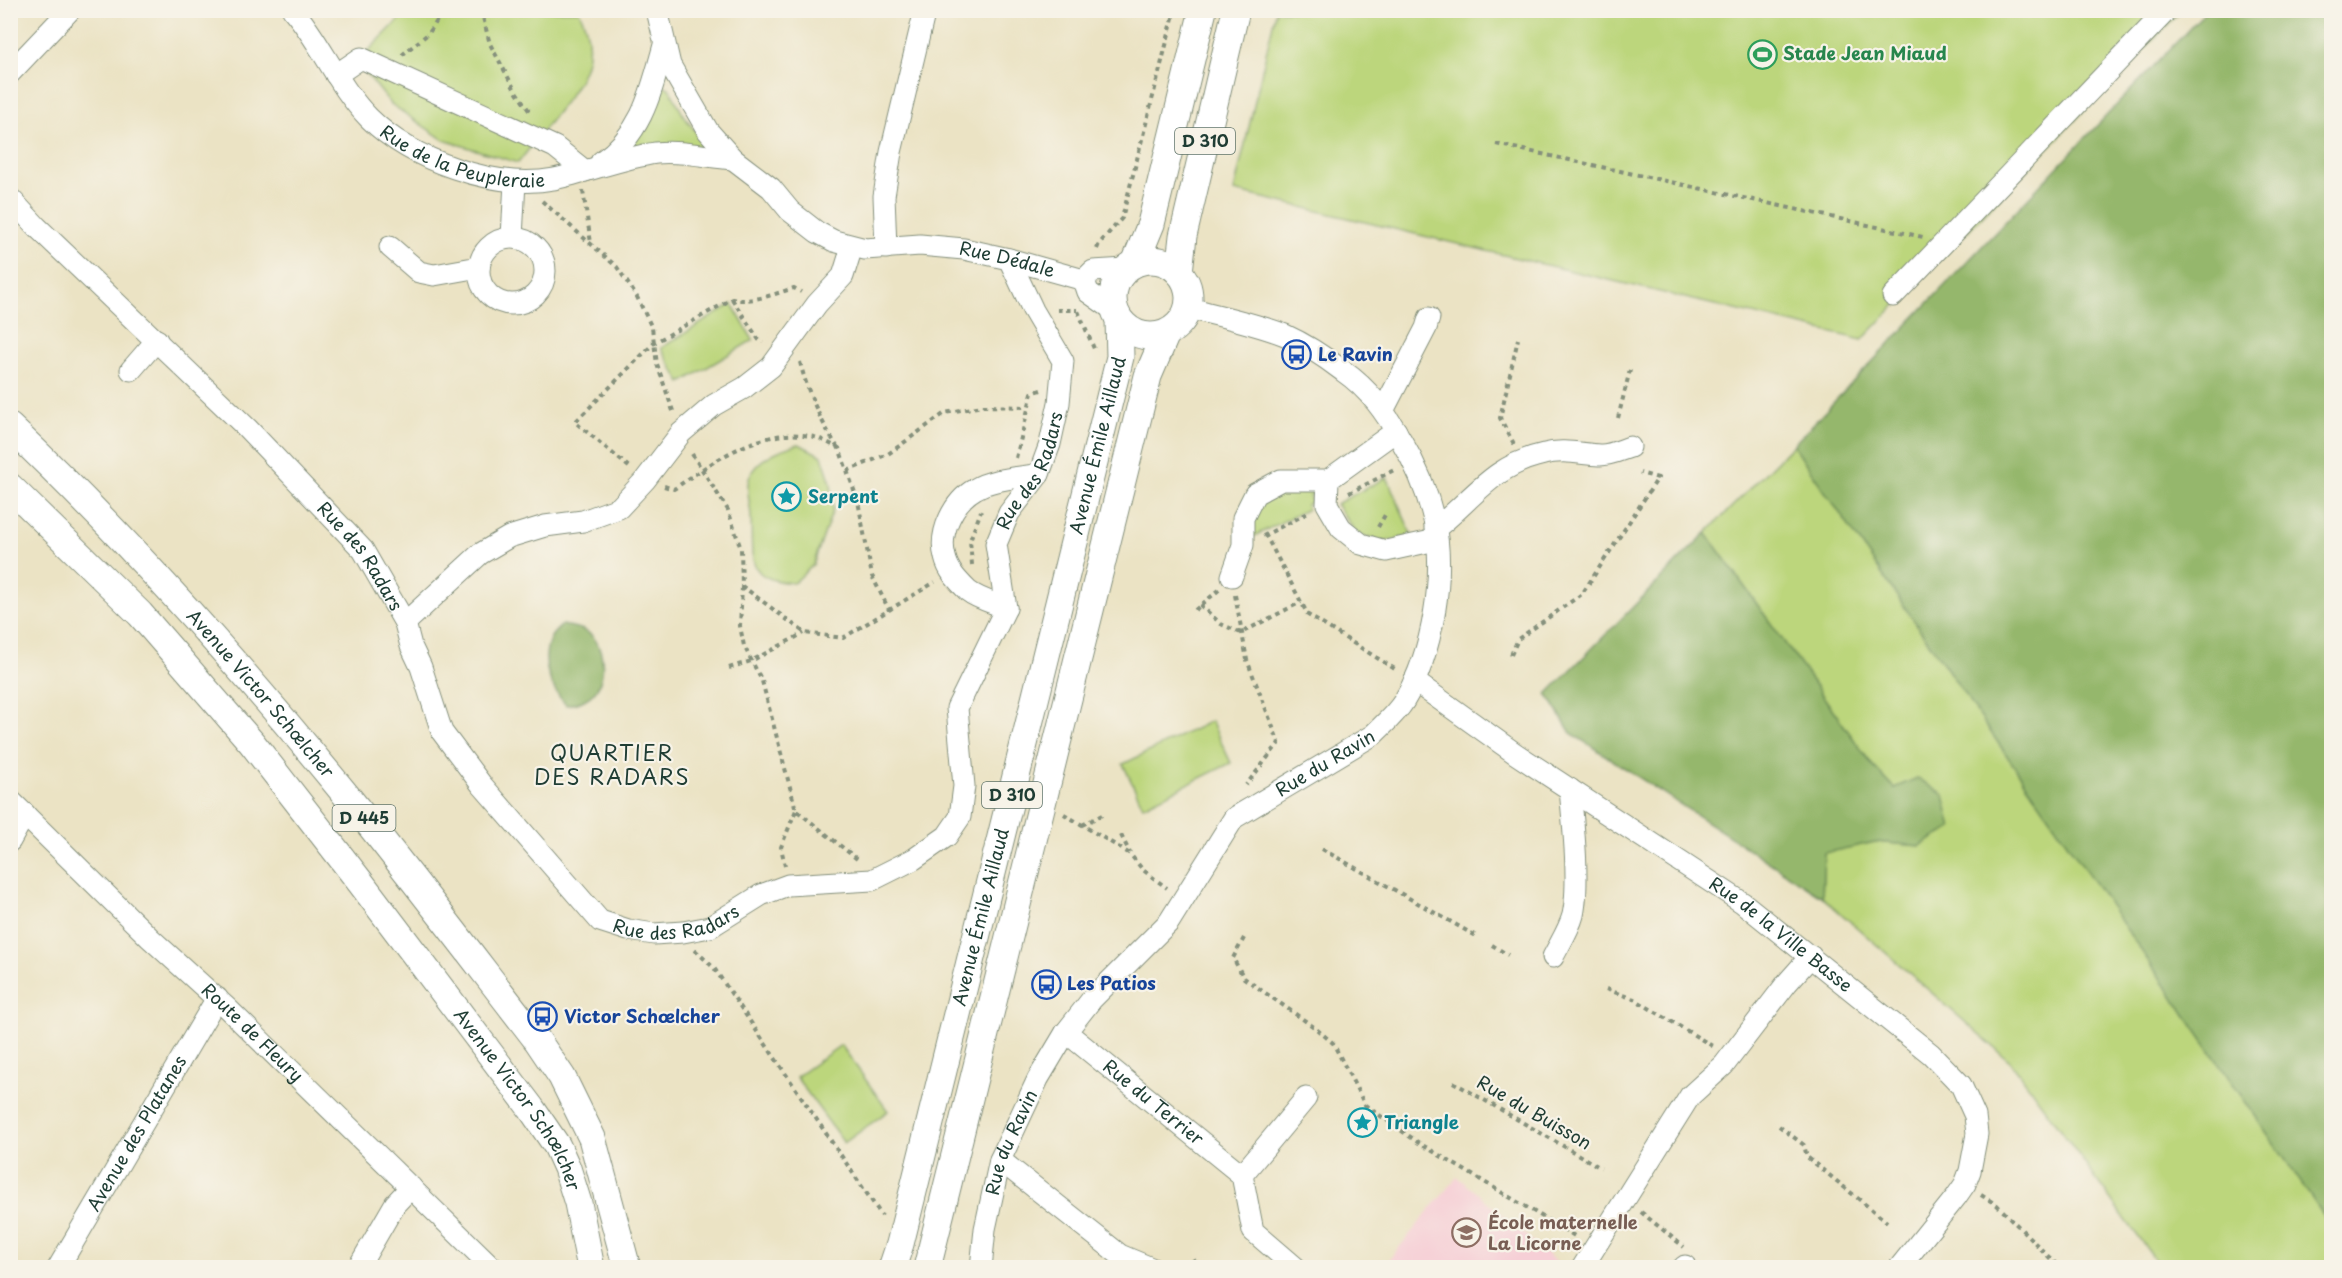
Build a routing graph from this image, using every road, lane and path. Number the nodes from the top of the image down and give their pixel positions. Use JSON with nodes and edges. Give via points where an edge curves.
{"nodes":[{"id":1,"x":70,"y":10,"type":"edge"},
{"id":2,"x":293,"y":10,"type":"edge"},
{"id":3,"x":444,"y":10,"type":"edge"},
{"id":4,"x":481,"y":10,"type":"edge"},
{"id":5,"x":587,"y":10,"type":"edge"},
{"id":6,"x":657,"y":10,"type":"edge"},
{"id":7,"x":926,"y":10,"type":"edge"},
{"id":8,"x":1203,"y":10,"type":"edge"},
{"id":9,"x":1236,"y":10,"type":"edge"},
{"id":10,"x":2167,"y":10,"type":"edge"},
{"id":11,"x":580,"y":14,"type":"dead end"},
{"id":12,"x":664,"y":45,"type":"junction"},
{"id":13,"x":376,"y":66,"type":"junction"},
{"id":14,"x":10,"y":73,"type":"edge"},
{"id":15,"x":336,"y":75,"type":"junction"},
{"id":16,"x":1496,"y":144,"type":"dead end"},
{"id":17,"x":555,"y":147,"type":"junction"},
{"id":18,"x":733,"y":159,"type":"junction"},
{"id":19,"x":590,"y":168,"type":"junction"},
{"id":20,"x":523,"y":182,"type":"junction"},
{"id":21,"x":10,"y":198,"type":"edge"},
{"id":22,"x":512,"y":237,"type":"junction"},
{"id":23,"x":1945,"y":241,"type":"junction"},
{"id":24,"x":591,"y":244,"type":"junction"},
{"id":25,"x":390,"y":247,"type":"dead end"},
{"id":26,"x":852,"y":247,"type":"junction"},
{"id":27,"x":886,"y":248,"type":"junction"},
{"id":28,"x":1009,"y":259,"type":"junction"},
{"id":29,"x":1130,"y":266,"type":"junction"},
{"id":30,"x":478,"y":267,"type":"junction"},
{"id":31,"x":1179,"y":272,"type":"junction"},
{"id":32,"x":1084,"y":280,"type":"junction"},
{"id":33,"x":1893,"y":296,"type":"dead end"},
{"id":34,"x":732,"y":299,"type":"junction"},
{"id":35,"x":817,"y":304,"type":"junction"},
{"id":36,"x":1188,"y":308,"type":"junction"},
{"id":37,"x":1117,"y":316,"type":"junction"},
{"id":38,"x":1429,"y":318,"type":"dead end"},
{"id":39,"x":1166,"y":334,"type":"junction"},
{"id":40,"x":1518,"y":339,"type":"dead end"},
{"id":41,"x":157,"y":340,"type":"junction"},
{"id":42,"x":654,"y":343,"type":"junction"},
{"id":43,"x":788,"y":346,"type":"junction"},
{"id":44,"x":1632,"y":366,"type":"dead end"},
{"id":45,"x":131,"y":370,"type":"dead end"},
{"id":46,"x":1027,"y":407,"type":"dead end"},
{"id":47,"x":1384,"y":409,"type":"junction"},
{"id":48,"x":1618,"y":418,"type":"dead end"},
{"id":49,"x":10,"y":427,"type":"edge"},
{"id":50,"x":1396,"y":431,"type":"junction"},
{"id":51,"x":681,"y":433,"type":"junction"},
{"id":52,"x":1630,"y":447,"type":"dead end"},
{"id":53,"x":839,"y":448,"type":"junction"},
{"id":54,"x":1413,"y":460,"type":"junction"},
{"id":55,"x":1521,"y":461,"type":"junction"},
{"id":56,"x":700,"y":470,"type":"junction"},
{"id":57,"x":847,"y":471,"type":"junction"},
{"id":58,"x":1640,"y":473,"type":"dead end"},
{"id":59,"x":1039,"y":474,"type":"junction"},
{"id":60,"x":645,"y":480,"type":"junction"},
{"id":61,"x":1328,"y":480,"type":"junction"},
{"id":62,"x":10,"y":487,"type":"edge"},
{"id":63,"x":1327,"y":504,"type":"junction"},
{"id":64,"x":1265,"y":534,"type":"junction"},
{"id":65,"x":1436,"y":534,"type":"junction"},
{"id":66,"x":1256,"y":539,"type":"dead end"},
{"id":67,"x":952,"y":574,"type":"junction"},
{"id":68,"x":1232,"y":576,"type":"junction"},
{"id":69,"x":742,"y":586,"type":"junction"},
{"id":70,"x":1302,"y":602,"type":"junction"},
{"id":71,"x":1200,"y":605,"type":"junction"},
{"id":72,"x":1006,"y":608,"type":"junction"},
{"id":73,"x":889,"y":610,"type":"junction"},
{"id":74,"x":1195,"y":610,"type":"dead end"},
{"id":75,"x":405,"y":624,"type":"junction"},
{"id":76,"x":805,"y":633,"type":"junction"},
{"id":77,"x":1241,"y":633,"type":"junction"},
{"id":78,"x":1511,"y":655,"type":"dead end"},
{"id":79,"x":751,"y":661,"type":"junction"},
{"id":80,"x":729,"y":668,"type":"dead end"},
{"id":81,"x":1414,"y":681,"type":"junction"},
{"id":82,"x":1243,"y":788,"type":"dead end"},
{"id":83,"x":1570,"y":789,"type":"junction"},
{"id":84,"x":18,"y":807,"type":"edge"},
{"id":85,"x":796,"y":810,"type":"junction"},
{"id":86,"x":1061,"y":812,"type":"dead end"},
{"id":87,"x":1102,"y":815,"type":"dead end"},
{"id":88,"x":1082,"y":825,"type":"junction"},
{"id":89,"x":1121,"y":835,"type":"dead end"},
{"id":90,"x":10,"y":841,"type":"edge"},
{"id":91,"x":1322,"y":849,"type":"dead end"},
{"id":92,"x":1130,"y":854,"type":"junction"},
{"id":93,"x":872,"y":880,"type":"junction"},
{"id":94,"x":788,"y":885,"type":"junction"},
{"id":95,"x":1183,"y":900,"type":"junction"},
{"id":96,"x":683,"y":932,"type":"junction"},
{"id":97,"x":1476,"y":936,"type":"dead end"},
{"id":98,"x":1244,"y":938,"type":"dead end"},
{"id":99,"x":1492,"y":945,"type":"dead end"},
{"id":100,"x":1508,"y":955,"type":"dead end"},
{"id":101,"x":1553,"y":957,"type":"dead end"},
{"id":102,"x":1811,"y":957,"type":"junction"},
{"id":103,"x":1606,"y":989,"type":"dead end"},
{"id":104,"x":217,"y":998,"type":"junction"},
{"id":105,"x":1066,"y":1032,"type":"junction"},
{"id":106,"x":1729,"y":1058,"type":"junction"},
{"id":107,"x":1453,"y":1082,"type":"dead end"},
{"id":108,"x":1306,"y":1098,"type":"dead end"},
{"id":109,"x":1779,"y":1126,"type":"dead end"},
{"id":110,"x":1000,"y":1160,"type":"junction"},
{"id":111,"x":1601,"y":1168,"type":"dead end"},
{"id":112,"x":1242,"y":1175,"type":"junction"},
{"id":113,"x":1965,"y":1184,"type":"junction"},
{"id":114,"x":411,"y":1187,"type":"junction"},
{"id":115,"x":1624,"y":1198,"type":"junction"},
{"id":116,"x":886,"y":1221,"type":"dead end"},
{"id":117,"x":1887,"y":1222,"type":"dead end"},
{"id":118,"x":1595,"y":1248,"type":"junction"},
{"id":119,"x":1684,"y":1267,"type":"edge"},
{"id":120,"x":58,"y":1268,"type":"edge"},
{"id":121,"x":358,"y":1268,"type":"edge"},
{"id":122,"x":493,"y":1268,"type":"edge"},
{"id":123,"x":591,"y":1268,"type":"edge"},
{"id":124,"x":627,"y":1268,"type":"edge"},
{"id":125,"x":892,"y":1268,"type":"edge"},
{"id":126,"x":927,"y":1268,"type":"edge"},
{"id":127,"x":981,"y":1268,"type":"edge"},
{"id":128,"x":1151,"y":1268,"type":"edge"},
{"id":129,"x":1187,"y":1268,"type":"edge"},
{"id":130,"x":1203,"y":1268,"type":"edge"},
{"id":131,"x":1296,"y":1268,"type":"edge"},
{"id":132,"x":1582,"y":1268,"type":"edge"},
{"id":133,"x":1899,"y":1268,"type":"edge"},
{"id":134,"x":2060,"y":1268,"type":"edge"}],
"edges":[{"from":1,"to":14,"type":"street"},
{"from":2,"to":15,"type":"street","name":"Rue de la Peupleraie"},
{"from":3,"to":13,"type":"path","via":[[429,33],[405,54]]},
{"from":4,"to":17,"type":"path","via":[[490,44],[515,90]]},
{"from":5,"to":11,"type":"path"},
{"from":6,"to":12,"type":"street","name":"Rue Dédale"},
{"from":7,"to":27,"type":"street","via":[[891,152],[884,196]]},
{"from":8,"to":29,"type":"main road","number":"D 310","via":[[1151,224]]},
{"from":9,"to":31,"type":"main road","number":"D 310","via":[[1183,236]]},
{"from":10,"to":23,"type":"street"},
{"from":12,"to":18,"type":"street","name":"Rue Dédale","via":[[692,106]]},
{"from":12,"to":19,"type":"street","via":[[637,125],[619,150]]},
{"from":13,"to":15,"type":"street","via":[[361,58]]},
{"from":13,"to":17,"type":"street"},
{"from":15,"to":20,"type":"street","name":"Rue de la Peupleraie","via":[[369,118],[400,144],[462,169]]},
{"from":16,"to":23,"type":"path"},
{"from":17,"to":19,"type":"street"},
{"from":18,"to":19,"type":"street","name":"Rue de la Peupleraie","via":[[657,153]]},
{"from":18,"to":26,"type":"street","name":"Rue Dédale","via":[[771,188],[802,223]]},
{"from":19,"to":20,"type":"street","name":"Rue de la Peupleraie"},
{"from":19,"to":24,"type":"path","via":[[583,196]]},
{"from":20,"to":22,"type":"street"},
{"from":20,"to":24,"type":"path"},
{"from":21,"to":41,"type":"street","name":"Rue des Radars"},
{"from":22,"to":30,"type":"street","via":[[496,241],[484,252]]},
{"from":22,"to":30,"type":"street","via":[[527,241],[539,251],[545,266],[544,282],[534,296],[520,303],[504,303],[490,296],[481,283]]},
{"from":23,"to":33,"type":"street"},
{"from":24,"to":42,"type":"path","via":[[617,267],[637,297],[652,328]]},
{"from":25,"to":30,"type":"street","via":[[419,272],[434,275]]},
{"from":26,"to":27,"type":"street","name":"Rue Dédale"},
{"from":26,"to":35,"type":"street","via":[[843,276]]},
{"from":27,"to":28,"type":"street","name":"Rue Dédale","via":[[920,244]]},
{"from":28,"to":32,"type":"street","name":"Rue Dédale"},
{"from":28,"to":59,"type":"street","name":"Rue des Radars","via":[[1063,361],[1059,404]]},
{"from":29,"to":31,"type":"main road","via":[[1158,261]]},
{"from":29,"to":32,"type":"street","via":[[1093,272]]},
{"from":29,"to":37,"type":"main road","via":[[1114,289]]},
{"from":31,"to":36,"type":"main road","via":[[1189,295]]},
{"from":32,"to":37,"type":"street","via":[[1088,292]]},
{"from":34,"to":35,"type":"path","via":[[760,298],[794,288]]},
{"from":34,"to":42,"type":"path"},
{"from":34,"to":43,"type":"path","via":[[759,340]]},
{"from":35,"to":43,"type":"street"},
{"from":36,"to":39,"type":"main road","via":[[1176,327]]},
{"from":36,"to":47,"type":"street","name":"Rue du Ravin","via":[[1285,336],[1345,371]]},
{"from":37,"to":39,"type":"main road","via":[[1129,330],[1141,335]]},
{"from":37,"to":125,"type":"main road","name":"Avenue Émile Aillaud","number":"D 310","via":[[1120,357]]},
{"from":38,"to":47,"type":"street"},
{"from":39,"to":126,"type":"main road","name":"Avenue Émile Aillaud","number":"D 310","via":[[1148,376]]},
{"from":40,"to":55,"type":"path","via":[[1500,418]]},
{"from":41,"to":45,"type":"street"},
{"from":41,"to":75,"type":"street","name":"Rue des Radars","via":[[363,550]]},
{"from":42,"to":51,"type":"path","via":[[657,364]]},
{"from":42,"to":60,"type":"path","via":[[575,422]]},
{"from":43,"to":51,"type":"street","via":[[771,368],[714,405]]},
{"from":43,"to":53,"type":"path","via":[[820,420]]},
{"from":44,"to":48,"type":"path"},
{"from":46,"to":57,"type":"path","via":[[982,406],[945,413],[888,454]]},
{"from":47,"to":50,"type":"street","name":"Rue du Ravin"},
{"from":49,"to":124,"type":"main road","name":"Avenue Victor Schœlcher","number":"D 445","via":[[64,478],[223,649],[351,801],[537,1040],[562,1077],[592,1138]]},
{"from":50,"to":54,"type":"street","name":"Rue du Ravin"},
{"from":50,"to":61,"type":"street"},
{"from":51,"to":56,"type":"path"},
{"from":51,"to":60,"type":"street"},
{"from":52,"to":55,"type":"street","via":[[1601,456],[1545,453]]},
{"from":53,"to":56,"type":"path","via":[[817,438],[770,437]]},
{"from":53,"to":57,"type":"path"},
{"from":54,"to":63,"type":"path"},
{"from":54,"to":65,"type":"street","name":"Rue du Ravin","via":[[1424,485]]},
{"from":55,"to":65,"type":"street","via":[[1481,485]]},
{"from":56,"to":60,"type":"path","via":[[674,489]]},
{"from":56,"to":69,"type":"path","via":[[728,510],[741,549]]},
{"from":57,"to":73,"type":"path","via":[[858,501],[872,576]]},
{"from":58,"to":78,"type":"path","via":[[1658,478],[1582,594],[1518,639]]},
{"from":59,"to":67,"type":"street","via":[[993,482],[961,499],[946,529],[944,555]]},
{"from":59,"to":72,"type":"street","name":"Rue des Radars","via":[[1009,513],[996,544]]},
{"from":60,"to":75,"type":"street","via":[[619,508],[584,521],[545,526],[509,537],[490,548]]},
{"from":61,"to":63,"type":"street"},
{"from":61,"to":68,"type":"street","via":[[1281,480],[1255,494],[1243,518],[1243,545]]},
{"from":62,"to":123,"type":"main road","name":"Avenue Victor Schœlcher","number":"D 445","via":[[140,614],[252,743],[531,1108],[567,1168]]},
{"from":63,"to":64,"type":"path"},
{"from":63,"to":65,"type":"street","via":[[1341,528],[1361,544],[1386,551]]},
{"from":64,"to":66,"type":"path"},
{"from":64,"to":70,"type":"path"},
{"from":65,"to":81,"type":"street","name":"Rue du Ravin","via":[[1435,609]]},
{"from":67,"to":72,"type":"street","via":[[970,593]]},
{"from":67,"to":73,"type":"path"},
{"from":68,"to":71,"type":"path"},
{"from":68,"to":77,"type":"path"},
{"from":69,"to":76,"type":"path"},
{"from":69,"to":79,"type":"path","via":[[740,626]]},
{"from":70,"to":77,"type":"path"},
{"from":70,"to":81,"type":"path","via":[[1308,615]]},
{"from":71,"to":74,"type":"path"},
{"from":71,"to":77,"type":"path","via":[[1221,624]]},
{"from":72,"to":93,"type":"street","name":"Rue des Radars","via":[[957,708],[964,786],[960,817],[947,836],[914,859]]},
{"from":73,"to":76,"type":"path","via":[[843,638]]},
{"from":75,"to":96,"type":"street","name":"Rue des Radars","via":[[442,732],[481,784],[600,921],[654,934]]},
{"from":76,"to":79,"type":"path"},
{"from":77,"to":82,"type":"path","via":[[1247,660],[1279,743]]},
{"from":79,"to":80,"type":"path"},
{"from":79,"to":85,"type":"path","via":[[766,691]]},
{"from":81,"to":83,"type":"street","name":"Rue de la Ville Basse"},
{"from":81,"to":95,"type":"street","name":"Rue du Ravin","via":[[1403,703],[1373,735],[1234,818]]},
{"from":83,"to":101,"type":"street","via":[[1573,914]]},
{"from":83,"to":102,"type":"street","name":"Rue de la Ville Basse","via":[[1743,903]]},
{"from":84,"to":90,"type":"street"},
{"from":84,"to":104,"type":"street","name":"Route de Fleury","via":[[150,938]]},
{"from":85,"to":93,"type":"path","via":[[858,861]]},
{"from":85,"to":94,"type":"path","via":[[781,847]]},
{"from":86,"to":88,"type":"path"},
{"from":87,"to":88,"type":"path"},
{"from":88,"to":92,"type":"path"},
{"from":89,"to":92,"type":"path"},
{"from":91,"to":97,"type":"path"},
{"from":92,"to":95,"type":"path","via":[[1143,870]]},
{"from":93,"to":94,"type":"street","name":"Rue des Radars"},
{"from":94,"to":96,"type":"street","name":"Rue des Radars","via":[[762,895],[710,927]]},
{"from":95,"to":105,"type":"street","name":"Rue du Ravin","via":[[1169,922],[1092,999]]},
{"from":96,"to":116,"type":"path","via":[[714,968]]},
{"from":98,"to":118,"type":"path","via":[[1233,958],[1244,978],[1333,1043],[1365,1105],[1419,1143]]},
{"from":99,"to":100,"type":"path"},
{"from":102,"to":106,"type":"street"},
{"from":102,"to":113,"type":"street","name":"Rue de la Ville Basse","via":[[1930,1054],[1961,1085],[1975,1116],[1977,1134]]},
{"from":103,"to":106,"type":"path","via":[[1634,999]]},
{"from":104,"to":114,"type":"street","name":"Route de Fleury"},
{"from":104,"to":120,"type":"street","name":"Avenue des Platanes"},
{"from":105,"to":110,"type":"street","name":"Rue du Ravin","via":[[1038,1079]]},
{"from":105,"to":112,"type":"street","name":"Rue du Terrier"},
{"from":106,"to":115,"type":"street","via":[[1690,1096]]},
{"from":107,"to":111,"type":"path","name":"Rue du Buisson"},
{"from":108,"to":112,"type":"street"},
{"from":109,"to":117,"type":"path","via":[[1804,1145],[1807,1157]]},
{"from":110,"to":127,"type":"street","name":"Rue du Ravin"},
{"from":110,"to":128,"type":"street","via":[[1120,1255]]},
{"from":112,"to":131,"type":"street","via":[[1252,1231]]},
{"from":113,"to":133,"type":"street","name":"Rue de la Ville Basse"},
{"from":113,"to":134,"type":"path","via":[[1997,1205]]},
{"from":114,"to":121,"type":"street","via":[[396,1204]]},
{"from":114,"to":122,"type":"street","name":"Route de Fleury"},
{"from":115,"to":118,"type":"street"},
{"from":115,"to":119,"type":"path","via":[[1694,1254]]},
{"from":118,"to":132,"type":"street"},
{"from":129,"to":130,"type":"path","via":[[1194,1260]]}]}
